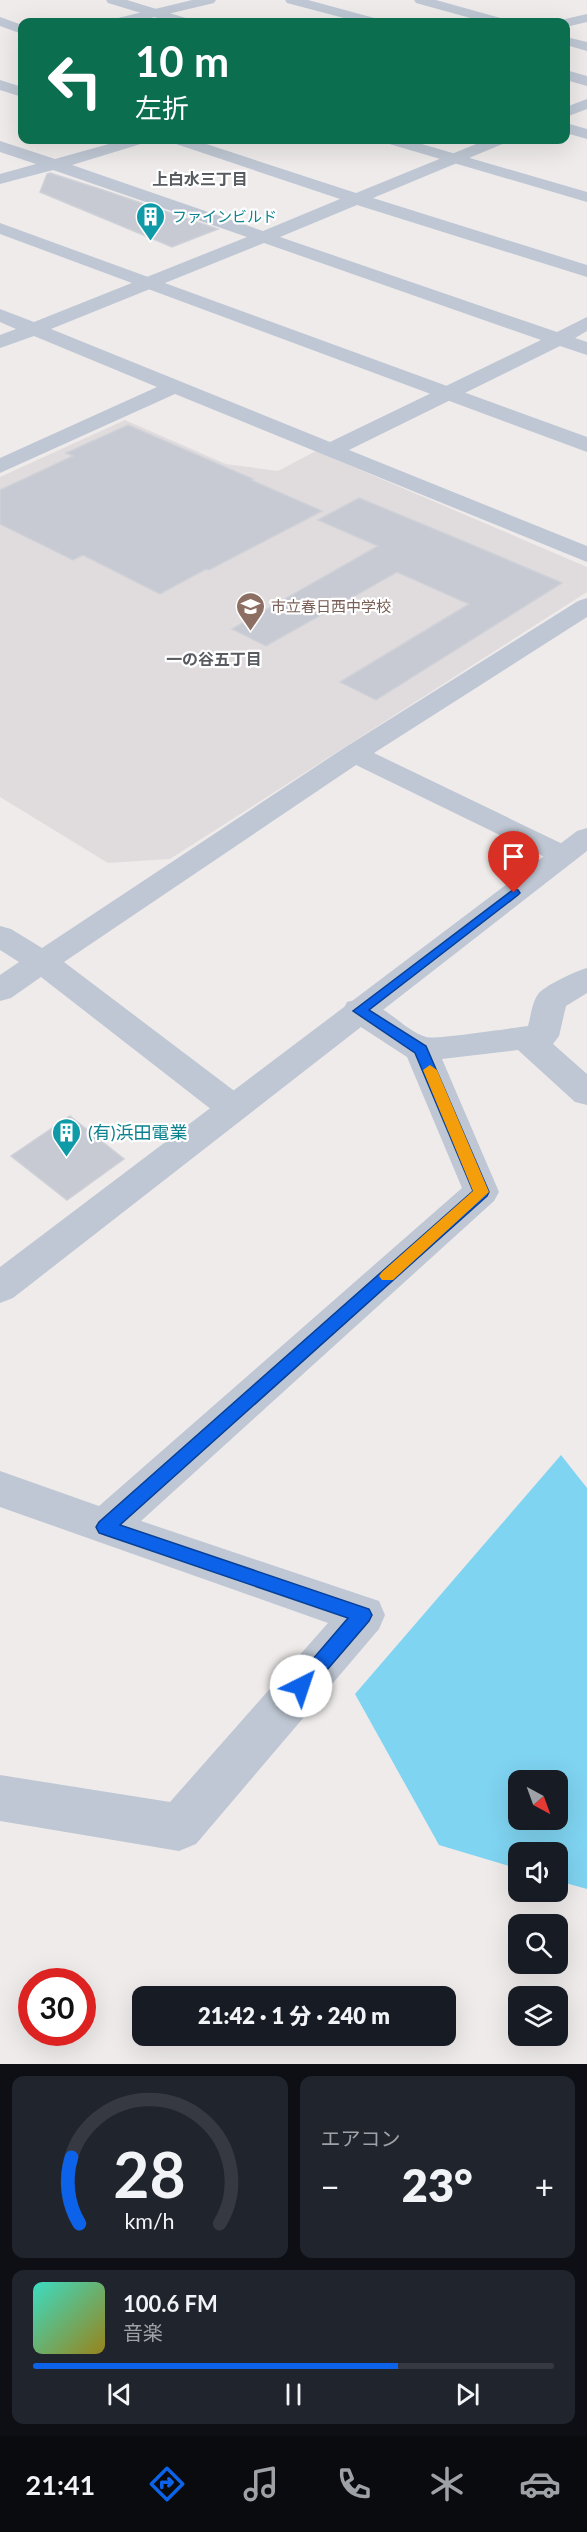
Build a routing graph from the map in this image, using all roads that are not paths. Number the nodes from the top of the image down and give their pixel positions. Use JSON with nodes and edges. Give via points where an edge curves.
{"nodes":[{"id":1,"x":113,"y":0,"type":"edge"},
{"id":2,"x":209,"y":0,"type":"edge"},
{"id":3,"x":292,"y":0,"type":"edge"},
{"id":4,"x":421,"y":0,"type":"edge"},
{"id":5,"x":156,"y":15,"type":"junction"},
{"id":6,"x":140,"y":18,"type":"edge"},
{"id":7,"x":168,"y":18,"type":"edge"},
{"id":8,"x":358,"y":18,"type":"edge"},
{"id":9,"x":485,"y":18,"type":"edge"},
{"id":10,"x":587,"y":18,"type":"edge"},
{"id":11,"x":0,"y":21,"type":"edge"},
{"id":12,"x":570,"y":21,"type":"edge"},
{"id":13,"x":18,"y":28,"type":"edge"},
{"id":14,"x":570,"y":42,"type":"edge"},
{"id":15,"x":587,"y":47,"type":"edge"},
{"id":16,"x":570,"y":76,"type":"edge"},
{"id":17,"x":587,"y":81,"type":"edge"},
{"id":18,"x":0,"y":85,"type":"edge"},
{"id":19,"x":18,"y":91,"type":"edge"},
{"id":20,"x":587,"y":104,"type":"edge"},
{"id":21,"x":570,"y":110,"type":"edge"},
{"id":22,"x":570,"y":129,"type":"edge"},
{"id":23,"x":587,"y":134,"type":"edge"},
{"id":24,"x":124,"y":144,"type":"edge"},
{"id":25,"x":191,"y":144,"type":"edge"},
{"id":26,"x":406,"y":144,"type":"edge"},
{"id":27,"x":489,"y":144,"type":"edge"},
{"id":28,"x":0,"y":146,"type":"edge"},
{"id":29,"x":455,"y":158,"type":"junction"},
{"id":30,"x":53,"y":165,"type":"junction"},
{"id":31,"x":0,"y":179,"type":"edge"},
{"id":32,"x":587,"y":197,"type":"edge"},
{"id":33,"x":355,"y":198,"type":"junction"},
{"id":34,"x":0,"y":228,"type":"edge"},
{"id":35,"x":261,"y":238,"type":"junction"},
{"id":36,"x":587,"y":271,"type":"edge"},
{"id":37,"x":149,"y":284,"type":"junction"},
{"id":38,"x":0,"y":315,"type":"edge"},
{"id":39,"x":587,"y":323,"type":"edge"},
{"id":40,"x":34,"y":328,"type":"junction"},
{"id":41,"x":559,"y":339,"type":"junction"},
{"id":42,"x":0,"y":342,"type":"edge"},
{"id":43,"x":587,"y":349,"type":"edge"},
{"id":44,"x":176,"y":387,"type":"junction"},
{"id":45,"x":445,"y":393,"type":"junction"},
{"id":46,"x":587,"y":445,"type":"edge"},
{"id":47,"x":331,"y":450,"type":"junction"},
{"id":48,"x":0,"y":466,"type":"edge"},
{"id":49,"x":587,"y":555,"type":"edge"},
{"id":50,"x":587,"y":606,"type":"edge"},
{"id":51,"x":354,"y":754,"type":"junction"},
{"id":52,"x":575,"y":846,"type":"edge"},
{"id":53,"x":0,"y":936,"type":"edge"},
{"id":54,"x":42,"y":962,"type":"junction"},
{"id":55,"x":587,"y":978,"type":"edge"},
{"id":56,"x":0,"y":990,"type":"edge"},
{"id":57,"x":359,"y":1011,"type":"junction"},
{"id":58,"x":525,"y":1038,"type":"junction"},
{"id":59,"x":421,"y":1050,"type":"junction"},
{"id":60,"x":587,"y":1093,"type":"edge"},
{"id":61,"x":233,"y":1108,"type":"junction"},
{"id":62,"x":0,"y":1288,"type":"edge"},
{"id":63,"x":0,"y":1489,"type":"edge"},
{"id":64,"x":105,"y":1527,"type":"junction"},
{"id":65,"x":0,"y":1798,"type":"edge"}],
"edges":[{"from":1,"to":5,"type":"street"},
{"from":2,"to":5,"type":"street"},
{"from":3,"to":8,"type":"street"},
{"from":4,"to":9,"type":"street"},
{"from":5,"to":6,"type":"street"},
{"from":5,"to":7,"type":"street"},
{"from":10,"to":12,"type":"street"},
{"from":11,"to":13,"type":"street"},
{"from":14,"to":15,"type":"street"},
{"from":16,"to":17,"type":"street"},
{"from":18,"to":19,"type":"street"},
{"from":20,"to":21,"type":"street"},
{"from":22,"to":23,"type":"street"},
{"from":24,"to":30,"type":"street"},
{"from":25,"to":33,"type":"street"},
{"from":26,"to":29,"type":"street"},
{"from":27,"to":29,"type":"street"},
{"from":28,"to":30,"type":"street"},
{"from":29,"to":32,"type":"street"},
{"from":29,"to":33,"type":"street"},
{"from":30,"to":31,"type":"street"},
{"from":30,"to":35,"type":"street"},
{"from":33,"to":35,"type":"street"},
{"from":33,"to":36,"type":"street"},
{"from":34,"to":37,"type":"street"},
{"from":35,"to":37,"type":"street"},
{"from":35,"to":41,"type":"street"},
{"from":37,"to":40,"type":"street"},
{"from":37,"to":45,"type":"street"},
{"from":38,"to":40,"type":"street"},
{"from":39,"to":41,"type":"street"},
{"from":40,"to":42,"type":"street"},
{"from":40,"to":44,"type":"street"},
{"from":41,"to":43,"type":"street"},
{"from":41,"to":45,"type":"street"},
{"from":44,"to":47,"type":"street"},
{"from":44,"to":48,"type":"street"},
{"from":45,"to":46,"type":"street"},
{"from":45,"to":47,"type":"street"},
{"from":47,"to":49,"type":"street"},
{"from":50,"to":51,"type":"street"},
{"from":51,"to":52,"type":"street"},
{"from":51,"to":54,"type":"street"},
{"from":52,"to":57,"type":"street"},
{"from":53,"to":54,"type":"street"},
{"from":54,"to":56,"type":"street"},
{"from":54,"to":61,"type":"street"},
{"from":55,"to":58,"type":"street","via":[[551,1000],[542,1036]]},
{"from":57,"to":59,"type":"street"},
{"from":57,"to":61,"type":"street"},
{"from":58,"to":59,"type":"street"},
{"from":58,"to":60,"type":"street"},
{"from":59,"to":64,"type":"street","via":[[481,1192]]},
{"from":61,"to":62,"type":"street"},
{"from":63,"to":64,"type":"street"},
{"from":64,"to":65,"type":"street","via":[[363,1615],[179,1827]]}]}
